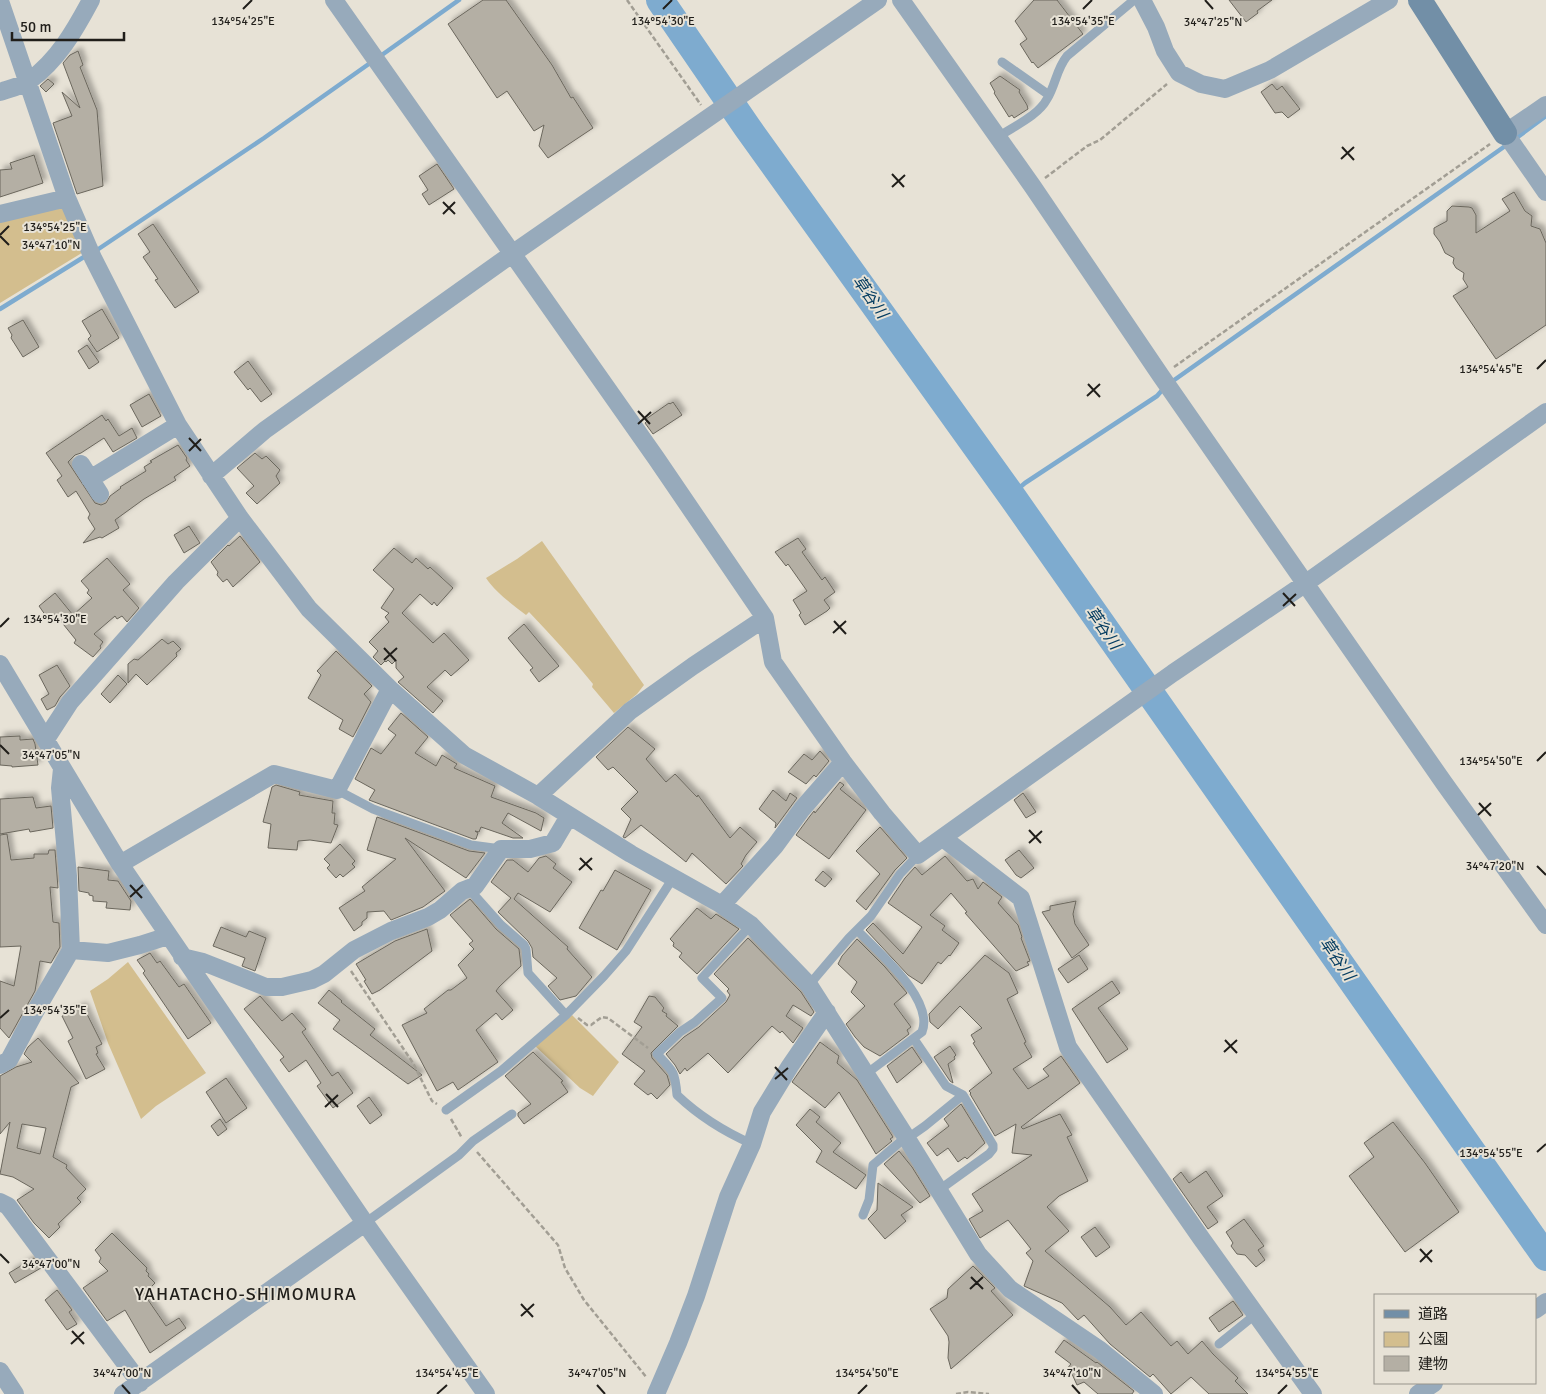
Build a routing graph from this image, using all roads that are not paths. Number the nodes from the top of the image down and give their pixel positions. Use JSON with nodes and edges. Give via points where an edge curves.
{"nodes":[{"id":1,"x":91,"y":0,"type":"edge"},
{"id":2,"x":334,"y":0,"type":"edge"},
{"id":3,"x":878,"y":0,"type":"edge"},
{"id":4,"x":901,"y":0,"type":"edge"},
{"id":5,"x":1134,"y":0,"type":"edge"},
{"id":6,"x":1142,"y":0,"type":"edge"},
{"id":7,"x":1389,"y":0,"type":"edge"},
{"id":8,"x":1420,"y":0,"type":"edge"},
{"id":9,"x":0,"y":1,"type":"edge"},
{"id":10,"x":1002,"y":62,"type":"dead end"},
{"id":11,"x":28,"y":82,"type":"junction"},
{"id":12,"x":0,"y":92,"type":"edge"},
{"id":13,"x":1049,"y":95,"type":"junction"},
{"id":14,"x":1546,"y":105,"type":"edge"},
{"id":15,"x":1505,"y":133,"type":"junction"},
{"id":16,"x":998,"y":137,"type":"junction"},
{"id":17,"x":1546,"y":192,"type":"edge"},
{"id":18,"x":67,"y":198,"type":"junction"},
{"id":19,"x":0,"y":214,"type":"edge"},
{"id":20,"x":512,"y":254,"type":"junction"},
{"id":21,"x":1546,"y":412,"type":"edge"},
{"id":22,"x":178,"y":425,"type":"junction"},
{"id":23,"x":211,"y":476,"type":"junction"},
{"id":24,"x":100,"y":494,"type":"dead end"},
{"id":25,"x":240,"y":518,"type":"junction"},
{"id":26,"x":1306,"y":583,"type":"junction"},
{"id":27,"x":765,"y":618,"type":"junction"},
{"id":28,"x":0,"y":664,"type":"edge"},
{"id":29,"x":390,"y":690,"type":"junction"},
{"id":30,"x":46,"y":739,"type":"junction"},
{"id":31,"x":843,"y":762,"type":"junction"},
{"id":32,"x":62,"y":769,"type":"junction"},
{"id":33,"x":337,"y":790,"type":"junction"},
{"id":34,"x":538,"y":796,"type":"junction"},
{"id":35,"x":569,"y":816,"type":"junction"},
{"id":36,"x":943,"y":838,"type":"junction"},
{"id":37,"x":500,"y":849,"type":"junction"},
{"id":38,"x":918,"y":855,"type":"junction"},
{"id":39,"x":120,"y":864,"type":"junction"},
{"id":40,"x":673,"y":878,"type":"junction"},
{"id":41,"x":468,"y":888,"type":"junction"},
{"id":42,"x":722,"y":905,"type":"junction"},
{"id":43,"x":751,"y":925,"type":"junction"},
{"id":44,"x":1546,"y":925,"type":"edge"},
{"id":45,"x":857,"y":930,"type":"junction"},
{"id":46,"x":168,"y":936,"type":"junction"},
{"id":47,"x":71,"y":950,"type":"junction"},
{"id":48,"x":182,"y":957,"type":"junction"},
{"id":49,"x":809,"y":985,"type":"junction"},
{"id":50,"x":827,"y":1012,"type":"junction"},
{"id":51,"x":568,"y":1013,"type":"junction"},
{"id":52,"x":914,"y":1039,"type":"junction"},
{"id":53,"x":0,"y":1066,"type":"edge"},
{"id":54,"x":866,"y":1074,"type":"junction"},
{"id":55,"x":963,"y":1095,"type":"junction"},
{"id":56,"x":446,"y":1110,"type":"road end"},
{"id":57,"x":512,"y":1114,"type":"dead end"},
{"id":58,"x":906,"y":1137,"type":"junction"},
{"id":59,"x":752,"y":1144,"type":"junction"},
{"id":60,"x":939,"y":1190,"type":"junction"},
{"id":61,"x":0,"y":1202,"type":"edge"},
{"id":62,"x":863,"y":1215,"type":"dead end"},
{"id":63,"x":365,"y":1222,"type":"junction"},
{"id":64,"x":1256,"y":1314,"type":"junction"},
{"id":65,"x":1219,"y":1344,"type":"dead end"},
{"id":66,"x":0,"y":1371,"type":"edge"},
{"id":67,"x":140,"y":1383,"type":"junction"},
{"id":68,"x":1433,"y":1384,"type":"edge"},
{"id":69,"x":656,"y":1392,"type":"edge"},
{"id":70,"x":14,"y":1394,"type":"edge"},
{"id":71,"x":123,"y":1394,"type":"edge"},
{"id":72,"x":486,"y":1394,"type":"edge"},
{"id":73,"x":1154,"y":1394,"type":"edge"},
{"id":74,"x":1312,"y":1394,"type":"edge"},
{"id":75,"x":1418,"y":1394,"type":"edge"}],
"edges":[{"from":1,"to":11,"type":"street","via":[[73,35],[51,62]]},
{"from":2,"to":20,"type":"street"},
{"from":3,"to":20,"type":"street"},
{"from":4,"to":16,"type":"street"},
{"from":5,"to":13,"type":"lane","via":[[1067,56],[1059,66]]},
{"from":6,"to":7,"type":"street","via":[[1165,51],[1179,73],[1201,84],[1225,89],[1270,70]]},
{"from":8,"to":15,"type":"street"},
{"from":9,"to":11,"type":"street"},
{"from":10,"to":13,"type":"lane"},
{"from":11,"to":12,"type":"street"},
{"from":11,"to":18,"type":"street"},
{"from":13,"to":16,"type":"lane","via":[[1038,110]]},
{"from":14,"to":15,"type":"street"},
{"from":15,"to":17,"type":"street"},
{"from":16,"to":26,"type":"street"},
{"from":18,"to":19,"type":"street"},
{"from":18,"to":22,"type":"street"},
{"from":20,"to":23,"type":"street","via":[[265,430]]},
{"from":20,"to":27,"type":"street"},
{"from":21,"to":26,"type":"street"},
{"from":22,"to":23,"type":"street"},
{"from":22,"to":24,"type":"street","via":[[86,472]]},
{"from":23,"to":25,"type":"street"},
{"from":25,"to":29,"type":"street","via":[[309,609]]},
{"from":25,"to":30,"type":"street","via":[[176,582],[70,702]]},
{"from":26,"to":36,"type":"street","via":[[1173,673]]},
{"from":26,"to":44,"type":"street"},
{"from":27,"to":31,"type":"street","via":[[773,662]]},
{"from":27,"to":34,"type":"street","via":[[630,711]]},
{"from":28,"to":30,"type":"street"},
{"from":29,"to":33,"type":"street"},
{"from":29,"to":34,"type":"street","via":[[464,755]]},
{"from":30,"to":32,"type":"street"},
{"from":31,"to":38,"type":"street"},
{"from":31,"to":42,"type":"street"},
{"from":32,"to":39,"type":"street"},
{"from":32,"to":47,"type":"street","via":[[60,788]]},
{"from":33,"to":37,"type":"lane","via":[[373,809],[470,845]]},
{"from":33,"to":39,"type":"street","via":[[274,774]]},
{"from":34,"to":35,"type":"street"},
{"from":35,"to":37,"type":"street","via":[[553,842],[530,849]]},
{"from":35,"to":40,"type":"street"},
{"from":36,"to":38,"type":"street"},
{"from":36,"to":64,"type":"street","via":[[1021,898],[1068,1046]]},
{"from":37,"to":41,"type":"street","via":[[475,886]]},
{"from":38,"to":45,"type":"lane"},
{"from":39,"to":46,"type":"street"},
{"from":40,"to":42,"type":"street"},
{"from":40,"to":51,"type":"lane","via":[[626,951]]},
{"from":41,"to":48,"type":"street","via":[[428,917],[354,950],[324,974],[300,984],[266,987]]},
{"from":41,"to":51,"type":"lane","via":[[524,945],[528,973]]},
{"from":42,"to":43,"type":"street"},
{"from":43,"to":49,"type":"street"},
{"from":43,"to":59,"type":"lane","via":[[702,978],[722,998],[657,1054],[673,1071],[677,1095],[687,1105],[730,1134]]},
{"from":45,"to":49,"type":"lane"},
{"from":45,"to":52,"type":"lane","via":[[907,982],[919,1004],[924,1027]]},
{"from":46,"to":47,"type":"street","via":[[108,953]]},
{"from":46,"to":48,"type":"street"},
{"from":47,"to":53,"type":"street","via":[[9,1060]]},
{"from":48,"to":63,"type":"street"},
{"from":49,"to":50,"type":"street"},
{"from":50,"to":54,"type":"street"},
{"from":50,"to":59,"type":"street","via":[[762,1112]]},
{"from":51,"to":56,"type":"lane","via":[[495,1076]]},
{"from":52,"to":54,"type":"lane"},
{"from":52,"to":55,"type":"lane","via":[[946,1086]]},
{"from":54,"to":58,"type":"street"},
{"from":55,"to":58,"type":"lane","via":[[920,1130]]},
{"from":55,"to":60,"type":"lane","via":[[993,1145],[992,1150]]},
{"from":57,"to":63,"type":"lane"},
{"from":58,"to":60,"type":"street"},
{"from":58,"to":62,"type":"lane","via":[[873,1166],[869,1200]]},
{"from":59,"to":69,"type":"street","via":[[728,1197],[696,1296]]},
{"from":60,"to":73,"type":"street","via":[[978,1254],[1010,1289],[1100,1350]]},
{"from":61,"to":67,"type":"street","via":[[8,1206]]},
{"from":63,"to":67,"type":"street"},
{"from":63,"to":72,"type":"street"},
{"from":64,"to":65,"type":"lane"},
{"from":64,"to":74,"type":"street"},
{"from":66,"to":70,"type":"street"},
{"from":67,"to":71,"type":"street"},
{"from":68,"to":75,"type":"street"}]}
